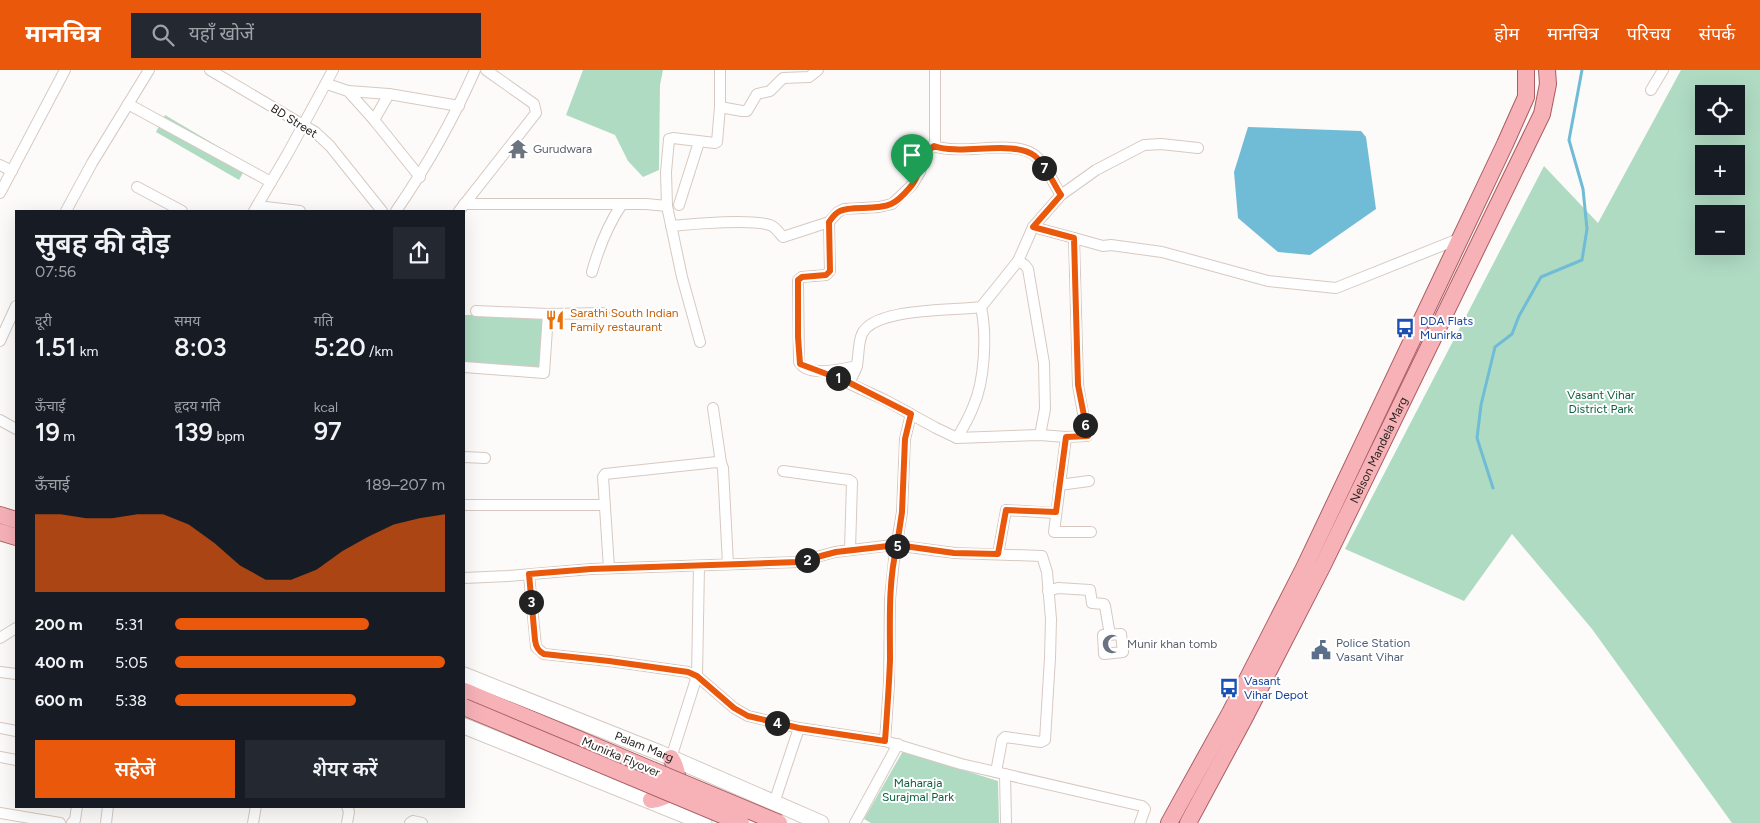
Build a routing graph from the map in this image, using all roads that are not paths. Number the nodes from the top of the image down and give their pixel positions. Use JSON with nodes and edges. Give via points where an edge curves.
{"nodes":[{"id":1,"x":65,"y":70,"type":"edge"},
{"id":2,"x":149,"y":70,"type":"edge"},
{"id":3,"x":210,"y":70,"type":"edge"},
{"id":4,"x":333,"y":70,"type":"edge"},
{"id":5,"x":475,"y":70,"type":"edge"},
{"id":6,"x":486,"y":70,"type":"edge"},
{"id":7,"x":720,"y":70,"type":"edge"},
{"id":8,"x":818,"y":70,"type":"edge"},
{"id":9,"x":935,"y":70,"type":"edge"},
{"id":10,"x":1526,"y":70,"type":"edge"},
{"id":11,"x":1547,"y":70,"type":"edge"},
{"id":12,"x":1663,"y":70,"type":"edge"},
{"id":13,"x":327,"y":84,"type":"junction"},
{"id":14,"x":1651,"y":90,"type":"dead end"},
{"id":15,"x":348,"y":91,"type":"junction"},
{"id":16,"x":389,"y":94,"type":"junction"},
{"id":17,"x":128,"y":104,"type":"junction"},
{"id":18,"x":459,"y":106,"type":"junction"},
{"id":19,"x":720,"y":107,"type":"junction"},
{"id":20,"x":374,"y":120,"type":"junction"},
{"id":21,"x":304,"y":125,"type":"junction"},
{"id":22,"x":699,"y":142,"type":"junction"},
{"id":23,"x":934,"y":146,"type":"junction"},
{"id":24,"x":1198,"y":148,"type":"dead end"},
{"id":25,"x":0,"y":165,"type":"edge"},
{"id":26,"x":12,"y":171,"type":"junction"},
{"id":27,"x":420,"y":177,"type":"junction"},
{"id":28,"x":270,"y":182,"type":"junction"},
{"id":29,"x":137,"y":187,"type":"dead end"},
{"id":30,"x":1,"y":190,"type":"edge"},
{"id":31,"x":1061,"y":195,"type":"junction"},
{"id":32,"x":622,"y":204,"type":"junction"},
{"id":33,"x":679,"y":205,"type":"dead end"},
{"id":34,"x":667,"y":206,"type":"junction"},
{"id":35,"x":255,"y":208,"type":"edge"},
{"id":36,"x":461,"y":208,"type":"edge"},
{"id":37,"x":67,"y":210,"type":"edge"},
{"id":38,"x":180,"y":210,"type":"edge"},
{"id":39,"x":285,"y":210,"type":"edge"},
{"id":40,"x":381,"y":210,"type":"edge"},
{"id":41,"x":397,"y":210,"type":"edge"},
{"id":42,"x":829,"y":222,"type":"junction"},
{"id":43,"x":671,"y":226,"type":"junction"},
{"id":44,"x":1033,"y":227,"type":"junction"},
{"id":45,"x":1074,"y":238,"type":"junction"},
{"id":46,"x":1461,"y":238,"type":"junction"},
{"id":47,"x":1018,"y":261,"type":"junction"},
{"id":48,"x":592,"y":272,"type":"dead end"},
{"id":49,"x":980,"y":307,"type":"junction"},
{"id":50,"x":15,"y":308,"type":"edge"},
{"id":51,"x":476,"y":311,"type":"dead end"},
{"id":52,"x":604,"y":313,"type":"dead end"},
{"id":53,"x":548,"y":314,"type":"junction"},
{"id":54,"x":0,"y":341,"type":"edge"},
{"id":55,"x":700,"y":342,"type":"dead end"},
{"id":56,"x":857,"y":366,"type":"junction"},
{"id":57,"x":465,"y":367,"type":"edge"},
{"id":58,"x":824,"y":372,"type":"junction"},
{"id":59,"x":849,"y":382,"type":"junction"},
{"id":60,"x":713,"y":408,"type":"dead end"},
{"id":61,"x":911,"y":414,"type":"junction"},
{"id":62,"x":0,"y":420,"type":"edge"},
{"id":63,"x":15,"y":428,"type":"edge"},
{"id":64,"x":1040,"y":435,"type":"junction"},
{"id":65,"x":1066,"y":437,"type":"junction"},
{"id":66,"x":957,"y":438,"type":"junction"},
{"id":67,"x":465,"y":457,"type":"edge"},
{"id":68,"x":484,"y":458,"type":"dead end"},
{"id":69,"x":720,"y":463,"type":"junction"},
{"id":70,"x":783,"y":471,"type":"dead end"},
{"id":71,"x":1089,"y":481,"type":"dead end"},
{"id":72,"x":1059,"y":485,"type":"junction"},
{"id":73,"x":465,"y":505,"type":"edge"},
{"id":74,"x":604,"y":505,"type":"junction"},
{"id":75,"x":1056,"y":512,"type":"junction"},
{"id":76,"x":0,"y":515,"type":"edge"},
{"id":77,"x":15,"y":520,"type":"edge"},
{"id":78,"x":0,"y":532,"type":"edge"},
{"id":79,"x":1091,"y":532,"type":"dead end"},
{"id":80,"x":15,"y":537,"type":"edge"},
{"id":81,"x":897,"y":545,"type":"junction"},
{"id":82,"x":850,"y":550,"type":"junction"},
{"id":83,"x":998,"y":554,"type":"junction"},
{"id":84,"x":728,"y":564,"type":"junction"},
{"id":85,"x":699,"y":566,"type":"junction"},
{"id":86,"x":609,"y":568,"type":"junction"},
{"id":87,"x":529,"y":574,"type":"junction"},
{"id":88,"x":465,"y":578,"type":"edge"},
{"id":89,"x":1048,"y":591,"type":"junction"},
{"id":90,"x":15,"y":629,"type":"edge"},
{"id":91,"x":1110,"y":635,"type":"dead end"},
{"id":92,"x":0,"y":638,"type":"edge"},
{"id":93,"x":0,"y":672,"type":"edge"},
{"id":94,"x":15,"y":674,"type":"edge"},
{"id":95,"x":465,"y":675,"type":"edge"},
{"id":96,"x":697,"y":676,"type":"junction"},
{"id":97,"x":465,"y":691,"type":"edge"},
{"id":98,"x":465,"y":707,"type":"edge"},
{"id":99,"x":465,"y":726,"type":"edge"},
{"id":100,"x":0,"y":728,"type":"edge"},
{"id":101,"x":799,"y":728,"type":"junction"},
{"id":102,"x":15,"y":731,"type":"edge"},
{"id":103,"x":885,"y":741,"type":"junction"},
{"id":104,"x":898,"y":744,"type":"junction"},
{"id":105,"x":0,"y":757,"type":"edge"},
{"id":106,"x":671,"y":758,"type":"junction"},
{"id":107,"x":15,"y":760,"type":"edge"},
{"id":108,"x":1000,"y":773,"type":"junction"},
{"id":109,"x":650,"y":800,"type":"junction"},
{"id":110,"x":774,"y":803,"type":"junction"},
{"id":111,"x":77,"y":808,"type":"edge"},
{"id":112,"x":108,"y":808,"type":"edge"},
{"id":113,"x":256,"y":808,"type":"edge"},
{"id":114,"x":348,"y":808,"type":"edge"},
{"id":115,"x":0,"y":813,"type":"edge"},
{"id":116,"x":60,"y":823,"type":"edge"},
{"id":117,"x":72,"y":823,"type":"edge"},
{"id":118,"x":106,"y":823,"type":"edge"},
{"id":119,"x":252,"y":823,"type":"edge"},
{"id":120,"x":347,"y":823,"type":"edge"},
{"id":121,"x":410,"y":823,"type":"edge"},
{"id":122,"x":422,"y":823,"type":"edge"},
{"id":123,"x":704,"y":823,"type":"edge"},
{"id":124,"x":741,"y":823,"type":"edge"},
{"id":125,"x":779,"y":823,"type":"edge"},
{"id":126,"x":821,"y":823,"type":"edge"},
{"id":127,"x":855,"y":823,"type":"edge"},
{"id":128,"x":1006,"y":823,"type":"edge"},
{"id":129,"x":1140,"y":823,"type":"edge"},
{"id":130,"x":1169,"y":823,"type":"edge"},
{"id":131,"x":1188,"y":823,"type":"edge"}],
"edges":[{"from":1,"to":26,"type":"street"},
{"from":2,"to":17,"type":"street"},
{"from":3,"to":21,"type":"street","name":"BD Street"},
{"from":4,"to":13,"type":"street"},
{"from":5,"to":18,"type":"street"},
{"from":6,"to":36,"type":"street","via":[[534,104],[536,113]]},
{"from":7,"to":19,"type":"street"},
{"from":8,"to":19,"type":"street","via":[[809,77],[782,78],[770,91],[757,94],[747,111]]},
{"from":9,"to":23,"type":"street"},
{"from":10,"to":46,"type":"main road","name":"Nelson Mandela Marg","via":[[1524,105]]},
{"from":11,"to":131,"type":"main road","name":"Nelson Mandela Marg","via":[[1548,84],[1542,114],[1323,565]]},
{"from":12,"to":14,"type":"street"},
{"from":13,"to":15,"type":"street"},
{"from":13,"to":21,"type":"street"},
{"from":15,"to":16,"type":"street"},
{"from":15,"to":20,"type":"street"},
{"from":16,"to":18,"type":"street"},
{"from":16,"to":20,"type":"street"},
{"from":17,"to":28,"type":"street"},
{"from":17,"to":37,"type":"street"},
{"from":18,"to":27,"type":"street"},
{"from":19,"to":22,"type":"street","via":[[717,142]]},
{"from":20,"to":27,"type":"street"},
{"from":21,"to":28,"type":"street"},
{"from":21,"to":40,"type":"street","name":"BD Street","via":[[330,146]]},
{"from":22,"to":33,"type":"street"},
{"from":22,"to":34,"type":"street","via":[[668,140]]},
{"from":23,"to":31,"type":"street","via":[[1028,152],[1038,160]]},
{"from":23,"to":42,"type":"street","via":[[924,155],[916,181],[896,201],[879,207],[844,209]]},
{"from":24,"to":31,"type":"street","via":[[1144,145],[1096,170]]},
{"from":25,"to":26,"type":"street"},
{"from":26,"to":30,"type":"street"},
{"from":27,"to":41,"type":"street"},
{"from":28,"to":35,"type":"street"},
{"from":29,"to":38,"type":"street"},
{"from":31,"to":44,"type":"street"},
{"from":32,"to":34,"type":"street"},
{"from":32,"to":36,"type":"street"},
{"from":32,"to":48,"type":"street","via":[[599,245]]},
{"from":34,"to":43,"type":"street"},
{"from":35,"to":39,"type":"street"},
{"from":42,"to":43,"type":"street","via":[[783,237],[771,225],[753,223]]},
{"from":42,"to":58,"type":"street","via":[[830,271],[826,275],[798,280],[799,362],[804,367]]},
{"from":43,"to":55,"type":"street"},
{"from":44,"to":45,"type":"street"},
{"from":44,"to":47,"type":"street"},
{"from":45,"to":46,"type":"street","via":[[1103,246],[1162,252],[1268,281],[1336,288]]},
{"from":45,"to":65,"type":"street","via":[[1078,385],[1088,436]]},
{"from":46,"to":130,"type":"main road","name":"Nelson Mandela Marg","via":[[1300,574],[1230,713]]},
{"from":47,"to":49,"type":"street"},
{"from":47,"to":64,"type":"street","via":[[1028,269],[1044,363],[1046,409]]},
{"from":49,"to":56,"type":"street","via":[[919,310],[870,324],[862,334]]},
{"from":49,"to":66,"type":"street","via":[[984,346],[979,390]]},
{"from":50,"to":54,"type":"street"},
{"from":51,"to":53,"type":"street"},
{"from":52,"to":53,"type":"street"},
{"from":53,"to":57,"type":"street","via":[[544,373]]},
{"from":56,"to":58,"type":"street"},
{"from":56,"to":59,"type":"street"},
{"from":58,"to":59,"type":"street"},
{"from":59,"to":61,"type":"street"},
{"from":60,"to":69,"type":"street"},
{"from":61,"to":66,"type":"street"},
{"from":61,"to":81,"type":"street","via":[[905,439],[902,512]]},
{"from":62,"to":63,"type":"street"},
{"from":64,"to":65,"type":"street"},
{"from":64,"to":66,"type":"street"},
{"from":65,"to":72,"type":"street"},
{"from":67,"to":68,"type":"street"},
{"from":69,"to":74,"type":"street","via":[[606,473],[603,477]]},
{"from":69,"to":84,"type":"street","via":[[723,468]]},
{"from":70,"to":82,"type":"street","via":[[852,482]]},
{"from":71,"to":72,"type":"street"},
{"from":72,"to":75,"type":"street"},
{"from":73,"to":74,"type":"street"},
{"from":74,"to":86,"type":"street"},
{"from":75,"to":79,"type":"street","via":[[1054,532]]},
{"from":75,"to":83,"type":"street","via":[[1006,510]]},
{"from":76,"to":77,"type":"main road"},
{"from":78,"to":80,"type":"main road"},
{"from":81,"to":82,"type":"street"},
{"from":81,"to":83,"type":"street","via":[[954,553]]},
{"from":81,"to":103,"type":"street","via":[[890,599]]},
{"from":82,"to":84,"type":"street","via":[[801,562]]},
{"from":83,"to":89,"type":"street","via":[[1042,556]]},
{"from":84,"to":85,"type":"street"},
{"from":85,"to":86,"type":"street"},
{"from":85,"to":96,"type":"street"},
{"from":86,"to":87,"type":"street"},
{"from":87,"to":88,"type":"street"},
{"from":87,"to":96,"type":"street","via":[[536,648],[540,652],[668,668]]},
{"from":89,"to":91,"type":"street","via":[[1058,588],[1090,590],[1092,603],[1106,606]]},
{"from":89,"to":108,"type":"street","via":[[1050,658],[1045,740],[1003,738]]},
{"from":90,"to":92,"type":"street"},
{"from":93,"to":94,"type":"street"},
{"from":95,"to":106,"type":"main road","name":"Palam Marg"},
{"from":96,"to":101,"type":"street","via":[[743,714]]},
{"from":96,"to":106,"type":"street"},
{"from":97,"to":125,"type":"main road","name":"Munirka Flyover","bridge":true},
{"from":98,"to":124,"type":"main road","name":"Munirka Flyover","bridge":true},
{"from":99,"to":109,"type":"main road"},
{"from":100,"to":102,"type":"street"},
{"from":101,"to":103,"type":"street"},
{"from":101,"to":110,"type":"street"},
{"from":103,"to":104,"type":"street"},
{"from":104,"to":108,"type":"street"},
{"from":104,"to":127,"type":"street"},
{"from":105,"to":107,"type":"street"},
{"from":106,"to":109,"type":"main road","via":[[678,776],[675,786],[669,794]]},
{"from":106,"to":110,"type":"main road","name":"Palam Marg"},
{"from":108,"to":128,"type":"street"},
{"from":108,"to":129,"type":"street","via":[[1142,806]]},
{"from":109,"to":123,"type":"main road"},
{"from":110,"to":126,"type":"main road","name":"Palam Marg"},
{"from":111,"to":117,"type":"street"},
{"from":112,"to":118,"type":"street"},
{"from":113,"to":119,"type":"street"},
{"from":114,"to":120,"type":"street"},
{"from":115,"to":116,"type":"street"},
{"from":121,"to":122,"type":"street"}]}
